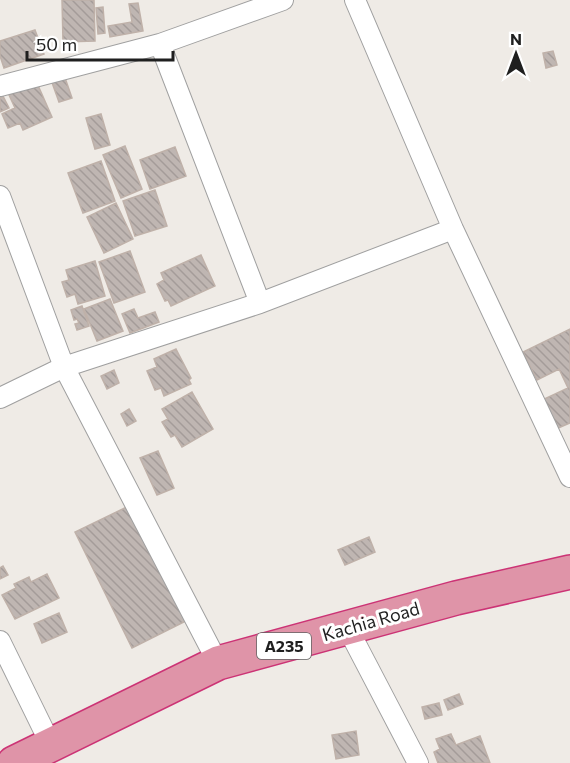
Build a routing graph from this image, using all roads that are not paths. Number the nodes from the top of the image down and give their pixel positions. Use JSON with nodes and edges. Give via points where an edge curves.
{"nodes":[{"id":1,"x":283,"y":0,"type":"edge"},
{"id":2,"x":355,"y":0,"type":"edge"},
{"id":3,"x":160,"y":44,"type":"junction"},
{"id":4,"x":0,"y":86,"type":"edge"},
{"id":5,"x":0,"y":196,"type":"edge"},
{"id":6,"x":453,"y":229,"type":"junction"},
{"id":7,"x":260,"y":303,"type":"junction"},
{"id":8,"x":64,"y":367,"type":"junction"},
{"id":9,"x":0,"y":398,"type":"edge"},
{"id":10,"x":570,"y":477,"type":"edge"},
{"id":11,"x":570,"y":572,"type":"edge"},
{"id":12,"x":348,"y":629,"type":"junction"},
{"id":13,"x":0,"y":640,"type":"edge"},
{"id":14,"x":218,"y":663,"type":"junction"},
{"id":15,"x":51,"y":745,"type":"junction"},
{"id":16,"x":14,"y":763,"type":"edge"},
{"id":17,"x":418,"y":763,"type":"edge"}],
"edges":[{"from":1,"to":3,"type":"street"},
{"from":2,"to":6,"type":"street"},
{"from":3,"to":4,"type":"street"},
{"from":3,"to":7,"type":"street"},
{"from":5,"to":8,"type":"street"},
{"from":6,"to":7,"type":"street"},
{"from":6,"to":10,"type":"street"},
{"from":7,"to":8,"type":"street"},
{"from":8,"to":9,"type":"street"},
{"from":8,"to":14,"type":"street"},
{"from":11,"to":12,"type":"highway","name":"Kachia Road","number":"A235","via":[[456,598]]},
{"from":12,"to":14,"type":"highway","name":"Kachia Road","number":"A235"},
{"from":12,"to":17,"type":"street"},
{"from":13,"to":15,"type":"street"},
{"from":14,"to":15,"type":"highway","name":"Kachia Road","number":"A235"},
{"from":15,"to":16,"type":"highway","name":"Kachia Road","number":"A235"}]}
